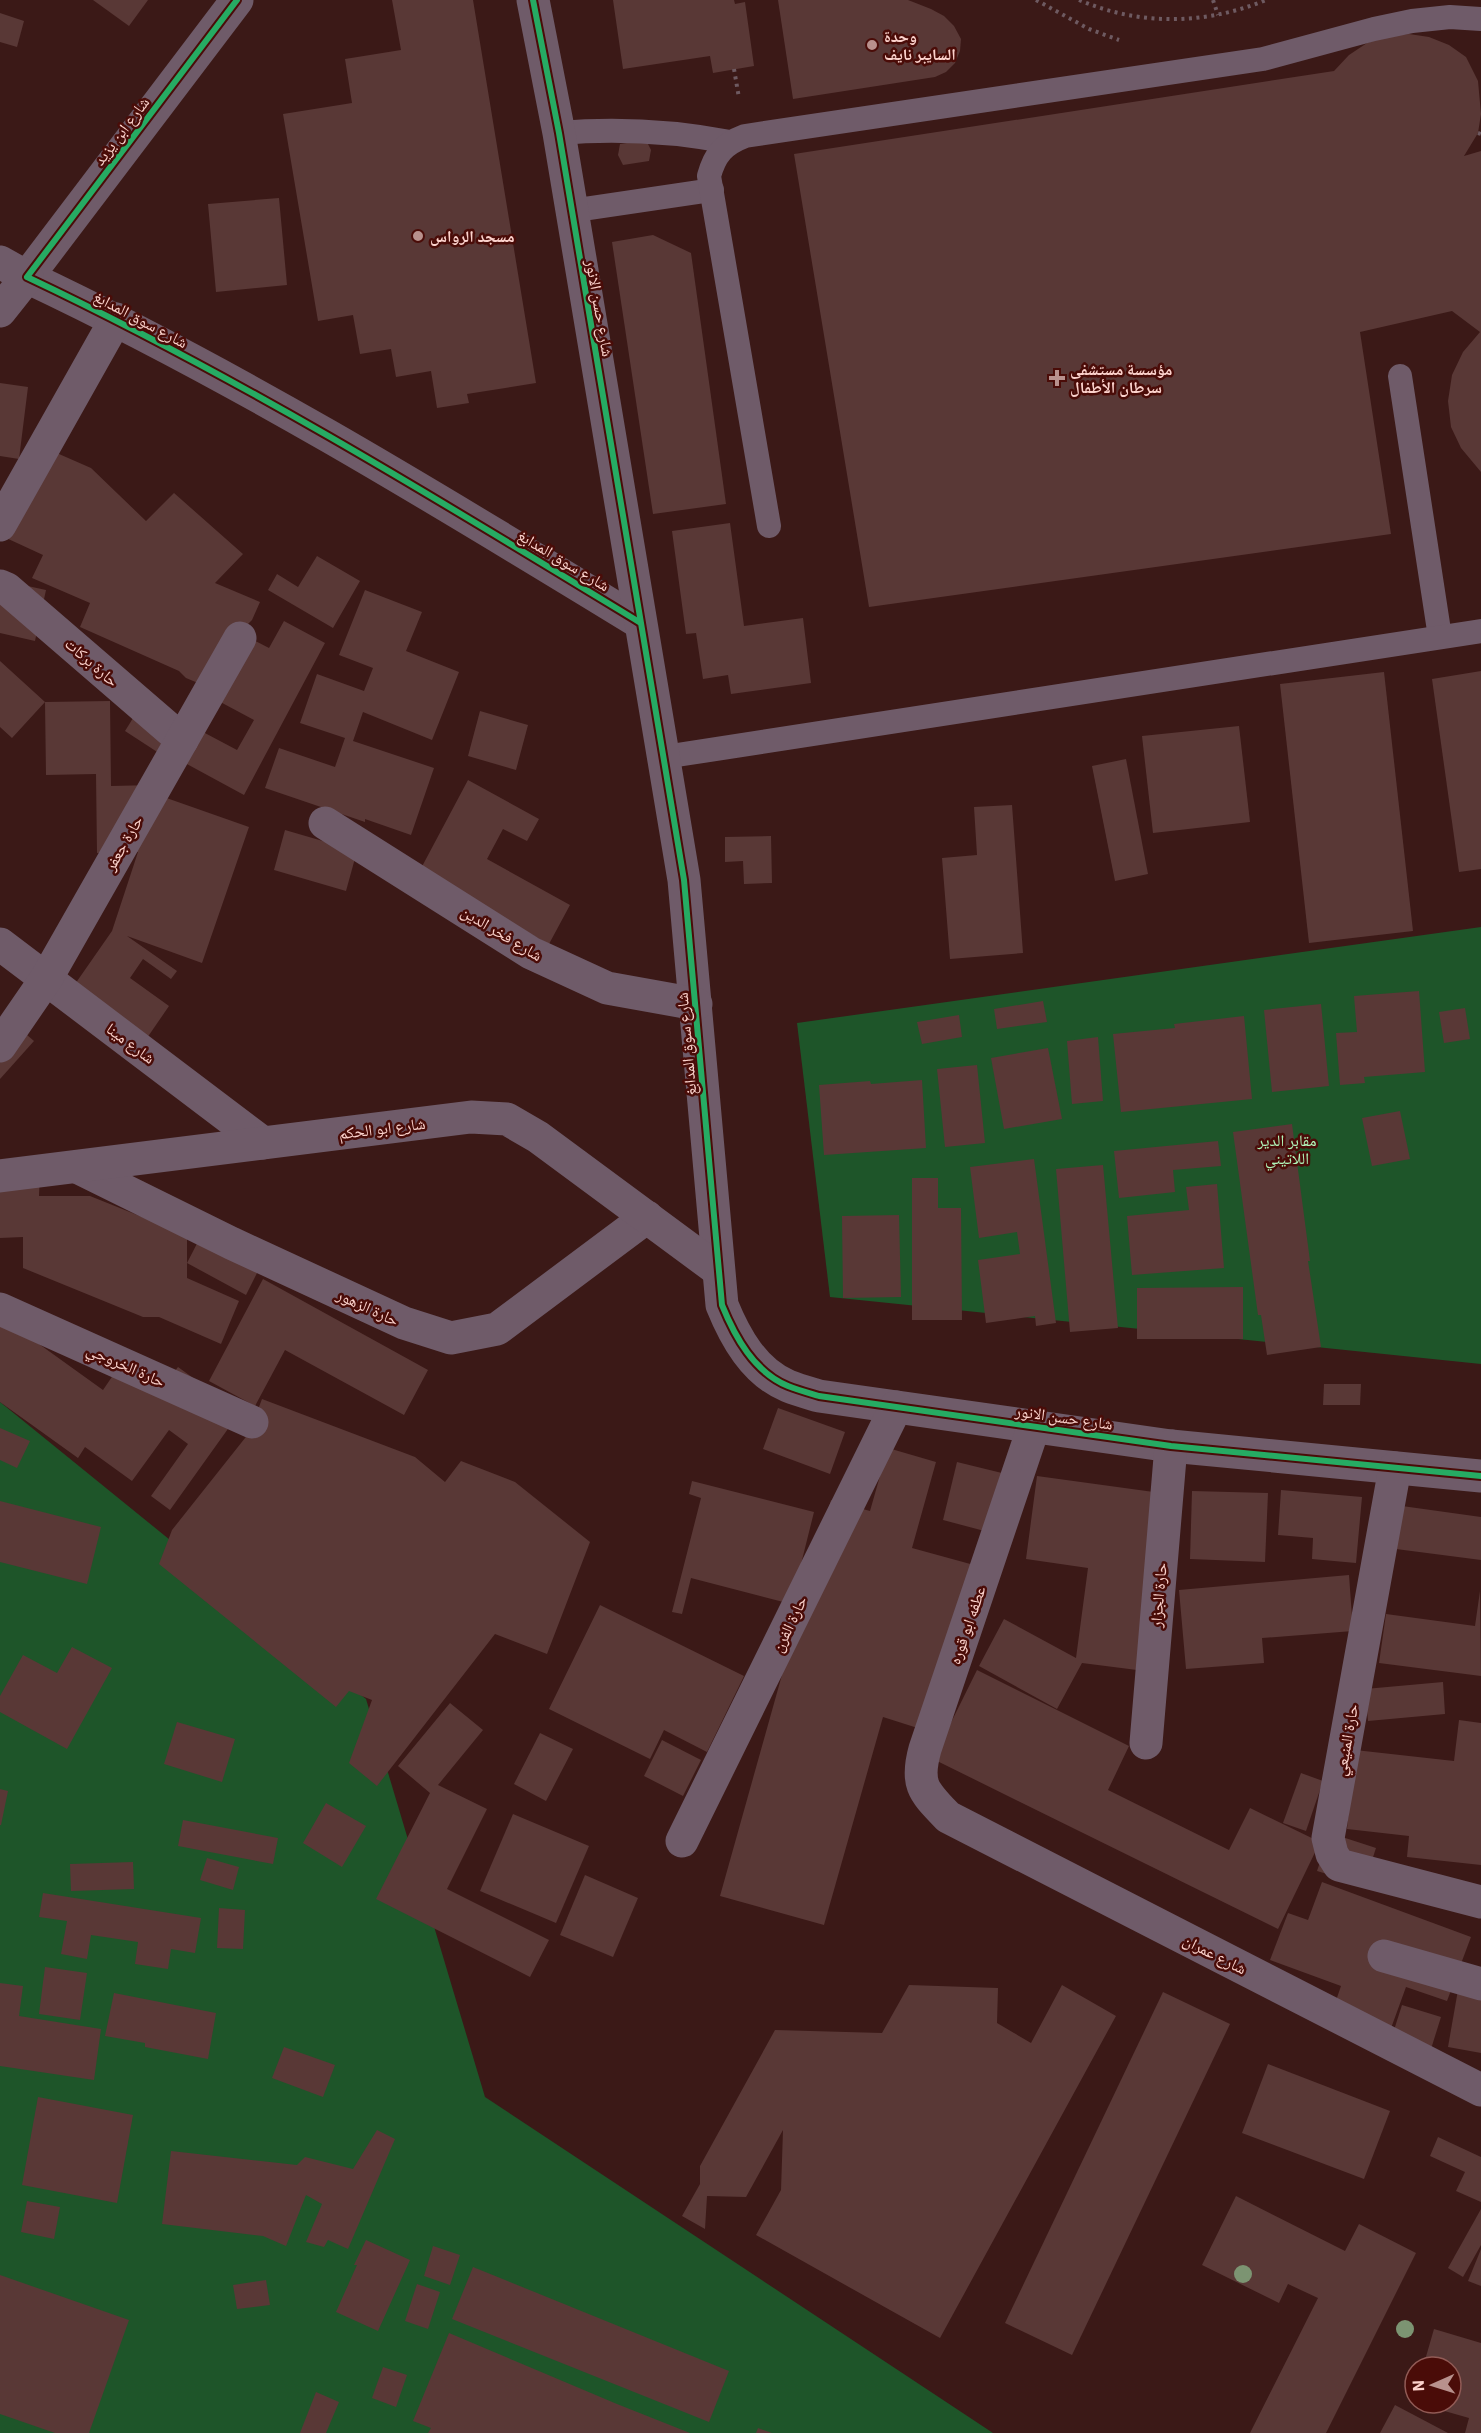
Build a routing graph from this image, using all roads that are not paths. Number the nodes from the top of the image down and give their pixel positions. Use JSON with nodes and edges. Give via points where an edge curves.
{"nodes":[{"id":1,"x":237,"y":0,"type":"edge"},
{"id":2,"x":533,"y":0,"type":"edge"},
{"id":3,"x":1481,"y":19,"type":"edge"},
{"id":4,"x":559,"y":133,"type":"junction"},
{"id":5,"x":729,"y":142,"type":"junction"},
{"id":6,"x":712,"y":190,"type":"junction"},
{"id":7,"x":570,"y":211,"type":"junction"},
{"id":8,"x":14,"y":270,"type":"edge"},
{"id":9,"x":0,"y":311,"type":"edge"},
{"id":10,"x":116,"y":319,"type":"junction"},
{"id":11,"x":1400,"y":376,"type":"dead end"},
{"id":12,"x":0,"y":525,"type":"edge"},
{"id":13,"x":769,"y":526,"type":"dead end"},
{"id":14,"x":0,"y":586,"type":"edge"},
{"id":15,"x":639,"y":622,"type":"junction"},
{"id":16,"x":1481,"y":632,"type":"edge"},
{"id":17,"x":1440,"y":637,"type":"junction"},
{"id":18,"x":240,"y":638,"type":"dead end"},
{"id":19,"x":183,"y":740,"type":"junction"},
{"id":20,"x":664,"y":757,"type":"junction"},
{"id":21,"x":325,"y":823,"type":"dead end"},
{"id":22,"x":0,"y":944,"type":"edge"},
{"id":23,"x":46,"y":979,"type":"junction"},
{"id":24,"x":696,"y":1004,"type":"junction"},
{"id":25,"x":0,"y":1046,"type":"edge"},
{"id":26,"x":263,"y":1143,"type":"junction"},
{"id":27,"x":77,"y":1167,"type":"junction"},
{"id":28,"x":0,"y":1176,"type":"edge"},
{"id":29,"x":647,"y":1217,"type":"junction"},
{"id":30,"x":718,"y":1270,"type":"junction"},
{"id":31,"x":0,"y":1309,"type":"edge"},
{"id":32,"x":896,"y":1407,"type":"junction"},
{"id":33,"x":252,"y":1422,"type":"dead end"},
{"id":34,"x":1034,"y":1426,"type":"junction"},
{"id":35,"x":1171,"y":1446,"type":"junction"},
{"id":36,"x":1395,"y":1468,"type":"junction"},
{"id":37,"x":1481,"y":1476,"type":"edge"},
{"id":38,"x":1146,"y":1743,"type":"dead end"},
{"id":39,"x":948,"y":1817,"type":"joint"},
{"id":40,"x":682,"y":1841,"type":"dead end"},
{"id":41,"x":1481,"y":1902,"type":"edge"},
{"id":42,"x":1384,"y":1956,"type":"dead end"},
{"id":43,"x":1481,"y":1984,"type":"edge"},
{"id":44,"x":1481,"y":2090,"type":"edge"}],
"edges":[{"from":1,"to":8,"type":"street","name":"شارع ابن يزيد"},
{"from":2,"to":4,"type":"street","name":"شارع حسن الانور"},
{"from":3,"to":5,"type":"lane","via":[[1412,21],[1263,59],[745,136]]},
{"from":4,"to":5,"type":"lane","via":[[661,132]]},
{"from":4,"to":7,"type":"street","name":"شارع حسن الانور"},
{"from":5,"to":6,"type":"lane","via":[[712,162]]},
{"from":6,"to":7,"type":"lane"},
{"from":6,"to":13,"type":"lane"},
{"from":7,"to":15,"type":"street","name":"شارع حسن الانور"},
{"from":8,"to":9,"type":"street","name":"شارع ابن يزيد"},
{"from":8,"to":10,"type":"street","name":"شارع سوق المدابغ"},
{"from":10,"to":12,"type":"street"},
{"from":10,"to":15,"type":"street","name":"شارع سوق المدابغ","via":[[406,480]]},
{"from":11,"to":17,"type":"lane"},
{"from":14,"to":19,"type":"street","name":"حارة بركات"},
{"from":15,"to":20,"type":"street","name":"شارع سوق المدابغ"},
{"from":16,"to":17,"type":"lane"},
{"from":17,"to":20,"type":"lane"},
{"from":18,"to":19,"type":"street","name":"حارة جعفر"},
{"from":19,"to":23,"type":"street","name":"حارة جعفر"},
{"from":20,"to":24,"type":"street","name":"شارع سوق المدابغ","via":[[684,880]]},
{"from":21,"to":24,"type":"street","name":"شارع فخر الدين","via":[[531,953],[607,988]]},
{"from":22,"to":23,"type":"street","name":"شارع مينا"},
{"from":23,"to":25,"type":"street","name":"حارة جعفر"},
{"from":23,"to":26,"type":"street","name":"شارع مينا"},
{"from":24,"to":30,"type":"street","name":"شارع سوق المدابغ"},
{"from":26,"to":27,"type":"street","name":"شارع ابو الحكم"},
{"from":26,"to":29,"type":"street","name":"شارع ابو الحكم","via":[[471,1117],[507,1119],[538,1137]]},
{"from":27,"to":28,"type":"street","name":"شارع ابو الحكم"},
{"from":27,"to":29,"type":"street","name":"حارة الزهور","via":[[404,1323],[451,1338],[497,1329]]},
{"from":29,"to":30,"type":"street","name":"شارع ابو الحكم"},
{"from":30,"to":32,"type":"street","name":"شارع حسن الانور","via":[[722,1305],[736,1337],[758,1365],[786,1385],[819,1396]]},
{"from":31,"to":33,"type":"street","name":"حارة الخروجي"},
{"from":32,"to":34,"type":"street","name":"شارع حسن الانور"},
{"from":32,"to":40,"type":"street","name":"حارة الفرن"},
{"from":34,"to":35,"type":"street","name":"شارع حسن الانور"},
{"from":34,"to":39,"type":"street","name":"عطفه ابو قوره","via":[[919,1771],[928,1796]]},
{"from":35,"to":36,"type":"street","name":"شارع حسن الانور"},
{"from":35,"to":38,"type":"street","name":"حارة الجزار"},
{"from":36,"to":37,"type":"street","name":"شارع حسن الانور"},
{"from":36,"to":41,"type":"street","name":"حارة المنيعي","via":[[1328,1838],[1339,1865]]},
{"from":39,"to":44,"type":"street","name":"شارع عمران"},
{"from":42,"to":43,"type":"street"}]}
